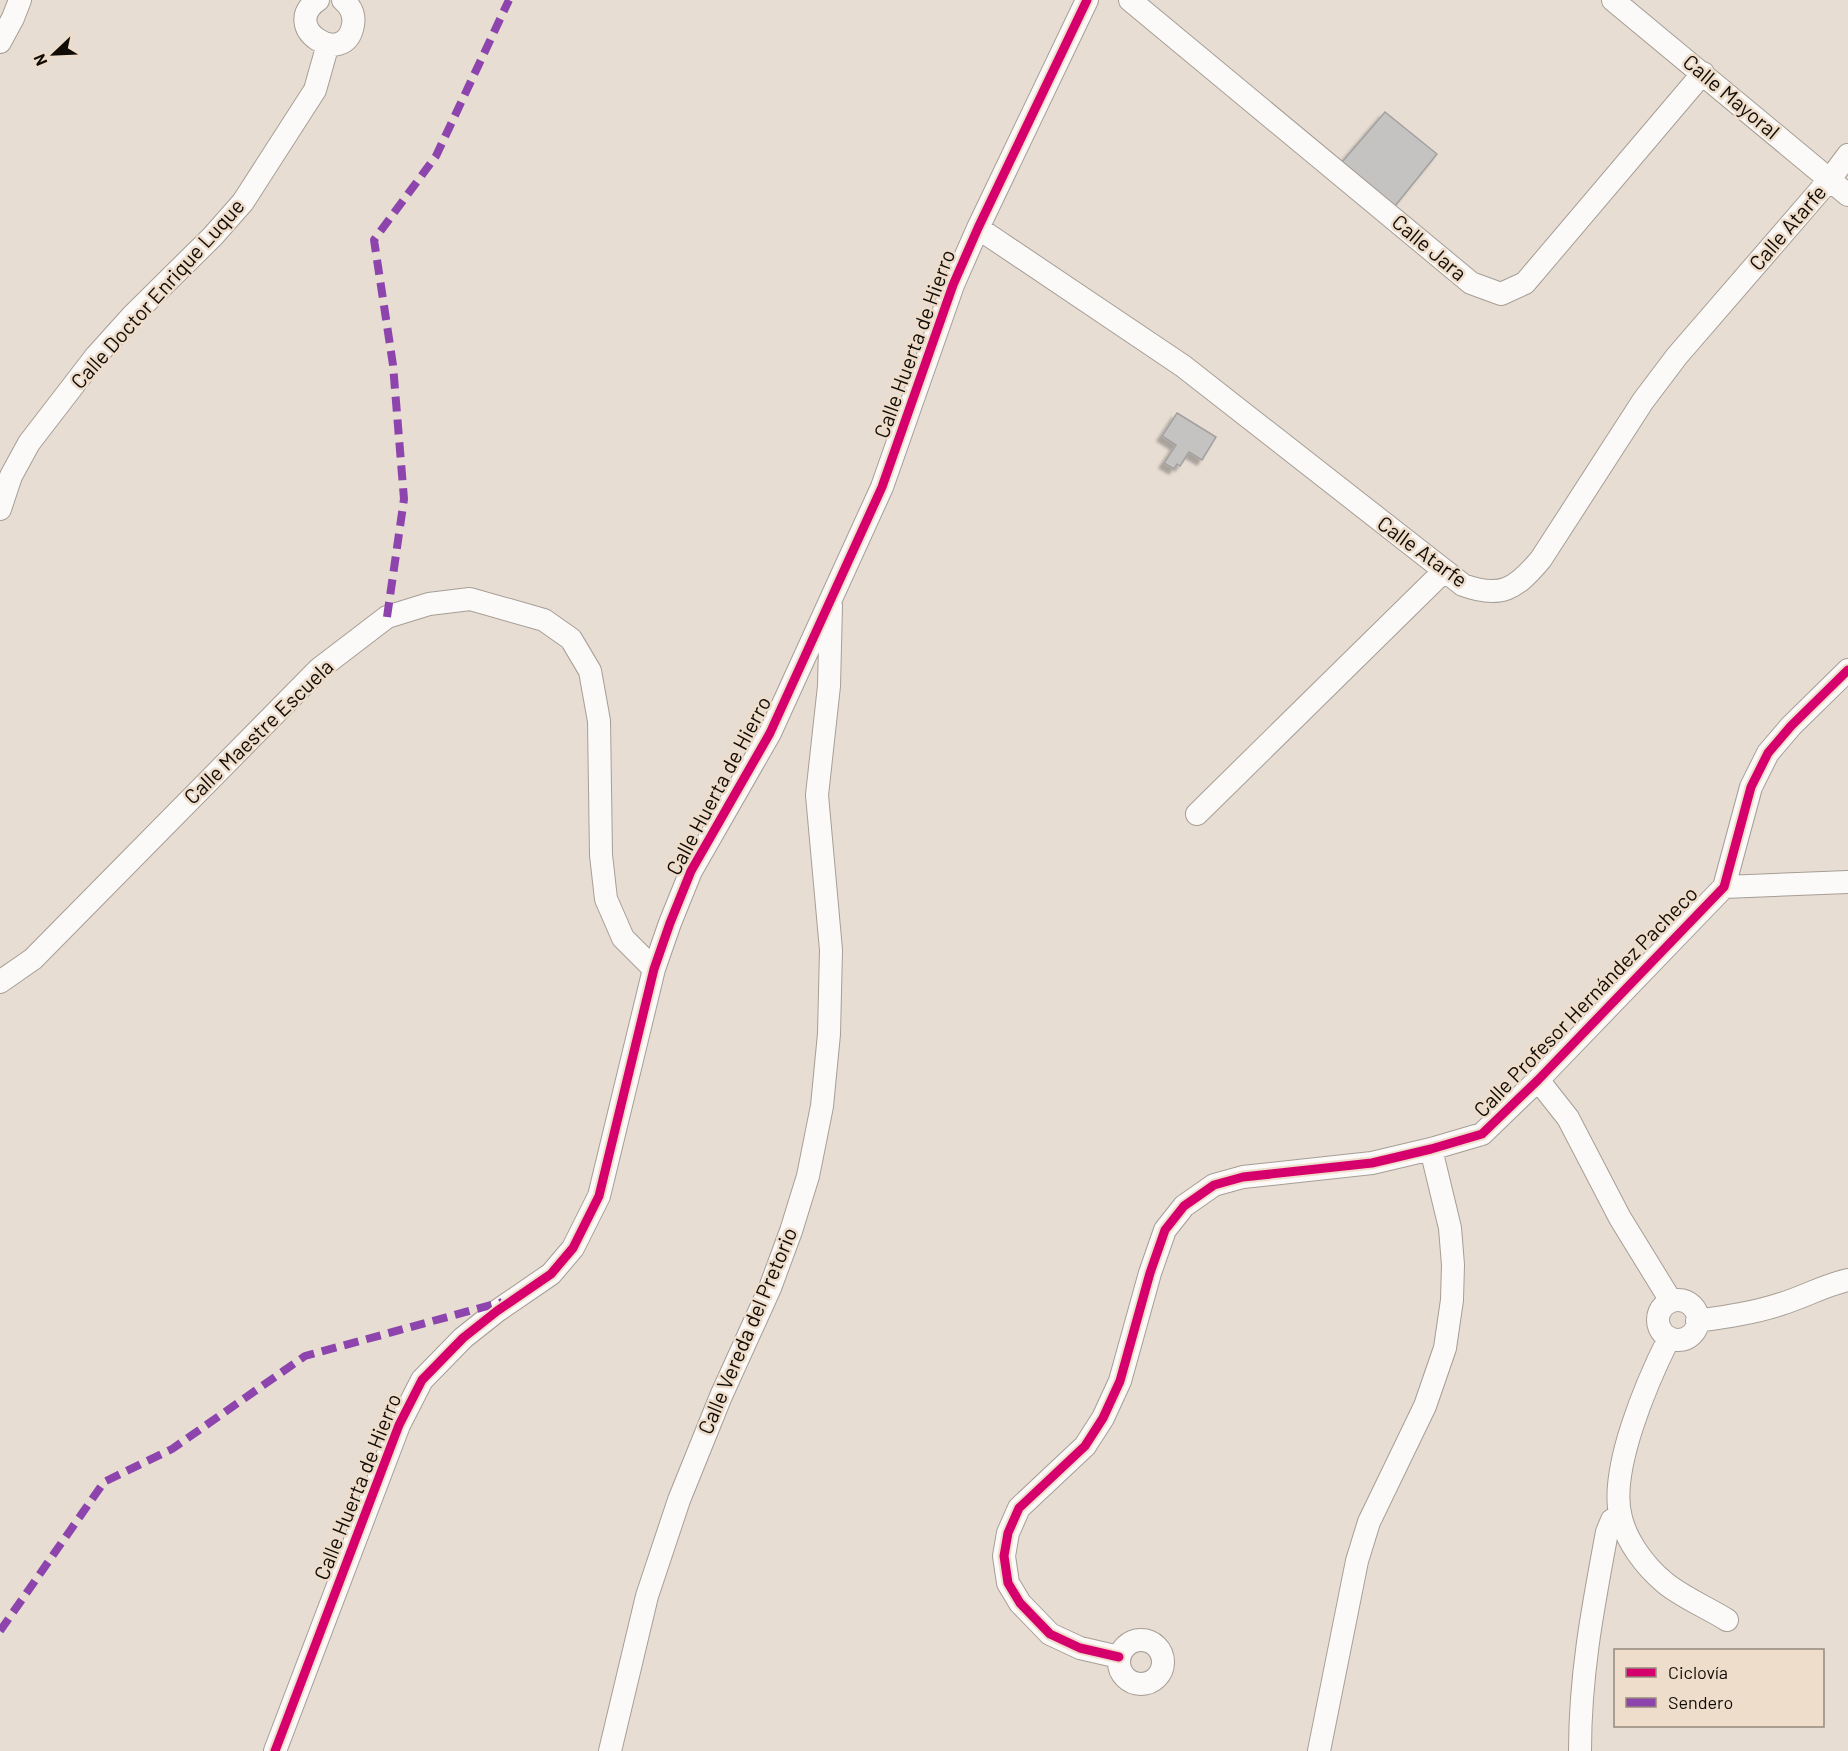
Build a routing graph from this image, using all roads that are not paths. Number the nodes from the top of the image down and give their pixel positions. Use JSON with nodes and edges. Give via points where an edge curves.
{"nodes":[{"id":1,"x":20,"y":0,"type":"edge"},
{"id":2,"x":318,"y":0,"type":"edge"},
{"id":3,"x":343,"y":0,"type":"edge"},
{"id":4,"x":1087,"y":0,"type":"edge"},
{"id":5,"x":1130,"y":0,"type":"edge"},
{"id":6,"x":1612,"y":0,"type":"edge"},
{"id":7,"x":0,"y":42,"type":"edge"},
{"id":8,"x":328,"y":44,"type":"junction"},
{"id":9,"x":1703,"y":73,"type":"junction"},
{"id":10,"x":1848,"y":155,"type":"edge"},
{"id":11,"x":1830,"y":179,"type":"junction"},
{"id":12,"x":1848,"y":195,"type":"edge"},
{"id":13,"x":978,"y":228,"type":"junction"},
{"id":14,"x":0,"y":509,"type":"edge"},
{"id":15,"x":1444,"y":571,"type":"junction"},
{"id":16,"x":831,"y":597,"type":"junction"},
{"id":17,"x":1848,"y":669,"type":"edge"},
{"id":18,"x":798,"y":672,"type":"junction"},
{"id":19,"x":830,"y":686,"type":"junction"},
{"id":20,"x":1197,"y":814,"type":"dead end"},
{"id":21,"x":1848,"y":882,"type":"edge"},
{"id":22,"x":1724,"y":887,"type":"junction"},
{"id":23,"x":654,"y":969,"type":"junction"},
{"id":24,"x":0,"y":981,"type":"edge"},
{"id":25,"x":1538,"y":1080,"type":"junction"},
{"id":26,"x":1431,"y":1149,"type":"junction"},
{"id":27,"x":1848,"y":1280,"type":"edge"},
{"id":28,"x":1671,"y":1301,"type":"junction"},
{"id":29,"x":1698,"y":1321,"type":"junction"},
{"id":30,"x":1669,"y":1338,"type":"junction"},
{"id":31,"x":1620,"y":1516,"type":"junction"},
{"id":32,"x":1636,"y":1551,"type":"junction"},
{"id":33,"x":1601,"y":1565,"type":"junction"},
{"id":34,"x":1727,"y":1620,"type":"dead end"},
{"id":35,"x":1119,"y":1657,"type":"dead end"},
{"id":36,"x":616,"y":1723,"type":"junction"},
{"id":37,"x":275,"y":1751,"type":"edge"},
{"id":38,"x":610,"y":1751,"type":"edge"},
{"id":39,"x":621,"y":1751,"type":"edge"},
{"id":40,"x":1319,"y":1751,"type":"edge"},
{"id":41,"x":1580,"y":1751,"type":"edge"}],
"edges":[{"from":1,"to":7,"type":"street"},
{"from":2,"to":8,"type":"street","via":[[309,9],[306,24],[314,38]]},
{"from":3,"to":8,"type":"street","via":[[353,13],[353,28],[343,41]]},
{"from":4,"to":13,"type":"street","name":"Calle Huerta de Hierro"},
{"from":5,"to":9,"type":"street","name":"Calle Jara","via":[[1471,284],[1500,294],[1525,283]]},
{"from":6,"to":9,"type":"street","name":"Calle Mayoral"},
{"from":8,"to":14,"type":"street","name":"Calle Doctor Enrique Luque","via":[[315,90],[243,202],[96,356],[29,443],[11,476]]},
{"from":9,"to":11,"type":"street","name":"Calle Mayoral"},
{"from":10,"to":11,"type":"street","name":"Calle Atarfe"},
{"from":11,"to":12,"type":"street","name":"Calle Mayoral"},
{"from":11,"to":15,"type":"street","name":"Calle Atarfe","via":[[1677,356],[1528,574],[1514,586],[1481,592],[1462,585]]},
{"from":13,"to":15,"type":"street","name":"Calle Atarfe","via":[[1183,366]]},
{"from":13,"to":16,"type":"street","name":"Calle Huerta de Hierro","via":[[953,285],[882,487]]},
{"from":15,"to":20,"type":"street"},
{"from":16,"to":18,"type":"street","name":"Calle Huerta de Hierro"},
{"from":16,"to":19,"type":"street","name":"Calle Vereda del Pretorio"},
{"from":17,"to":22,"type":"street","name":"Calle Profesor Hernández Pacheco","via":[[1768,753],[1751,787]]},
{"from":18,"to":19,"type":"street","via":[[812,671]]},
{"from":18,"to":23,"type":"street","name":"Calle Huerta de Hierro","via":[[770,734],[691,871]]},
{"from":19,"to":36,"type":"street","name":"Calle Vereda del Pretorio","via":[[817,795],[831,950],[829,1034],[822,1106],[808,1176],[770,1288],[679,1500],[647,1596]]},
{"from":21,"to":22,"type":"street"},
{"from":22,"to":25,"type":"street","name":"Calle Profesor Hernández Pacheco"},
{"from":23,"to":24,"type":"street","name":"Calle Maestre Escuela","via":[[623,938],[606,899],[601,855],[599,721],[590,671],[571,639],[544,620],[470,599],[429,604],[387,617],[319,669],[33,959]]},
{"from":23,"to":37,"type":"street","name":"Calle Huerta de Hierro","via":[[599,1196],[573,1248],[551,1274],[463,1338],[422,1380],[399,1425]]},
{"from":25,"to":26,"type":"street","name":"Calle Profesor Hernández Pacheco","via":[[1482,1134]]},
{"from":25,"to":28,"type":"street","via":[[1568,1118],[1620,1218]]},
{"from":26,"to":35,"type":"street","name":"Calle Profesor Hernández Pacheco","via":[[1372,1163],[1243,1177],[1214,1185],[1185,1206],[1165,1230],[1120,1381],[1103,1418],[1085,1446],[1018,1508],[1004,1556],[1008,1583],[1020,1603],[1050,1634],[1080,1648]]},
{"from":26,"to":40,"type":"street","via":[[1450,1228],[1454,1265],[1445,1348],[1425,1406],[1369,1522]]},
{"from":27,"to":29,"type":"street","via":[[1781,1305]]},
{"from":28,"to":29,"type":"street","via":[[1687,1302],[1697,1313]]},
{"from":28,"to":30,"type":"street","via":[[1658,1318]]},
{"from":29,"to":30,"type":"street","via":[[1696,1329],[1684,1339]]},
{"from":30,"to":31,"type":"street","via":[[1643,1396],[1622,1463]]},
{"from":31,"to":32,"type":"street"},
{"from":31,"to":33,"type":"street","via":[[1612,1520],[1607,1532]]},
{"from":32,"to":33,"type":"street"},
{"from":32,"to":34,"type":"street","via":[[1664,1582]]},
{"from":33,"to":41,"type":"street","via":[[1583,1672]]},
{"from":36,"to":38,"type":"street","name":"Calle Vereda del Pretorio"},
{"from":36,"to":39,"type":"street"}]}
